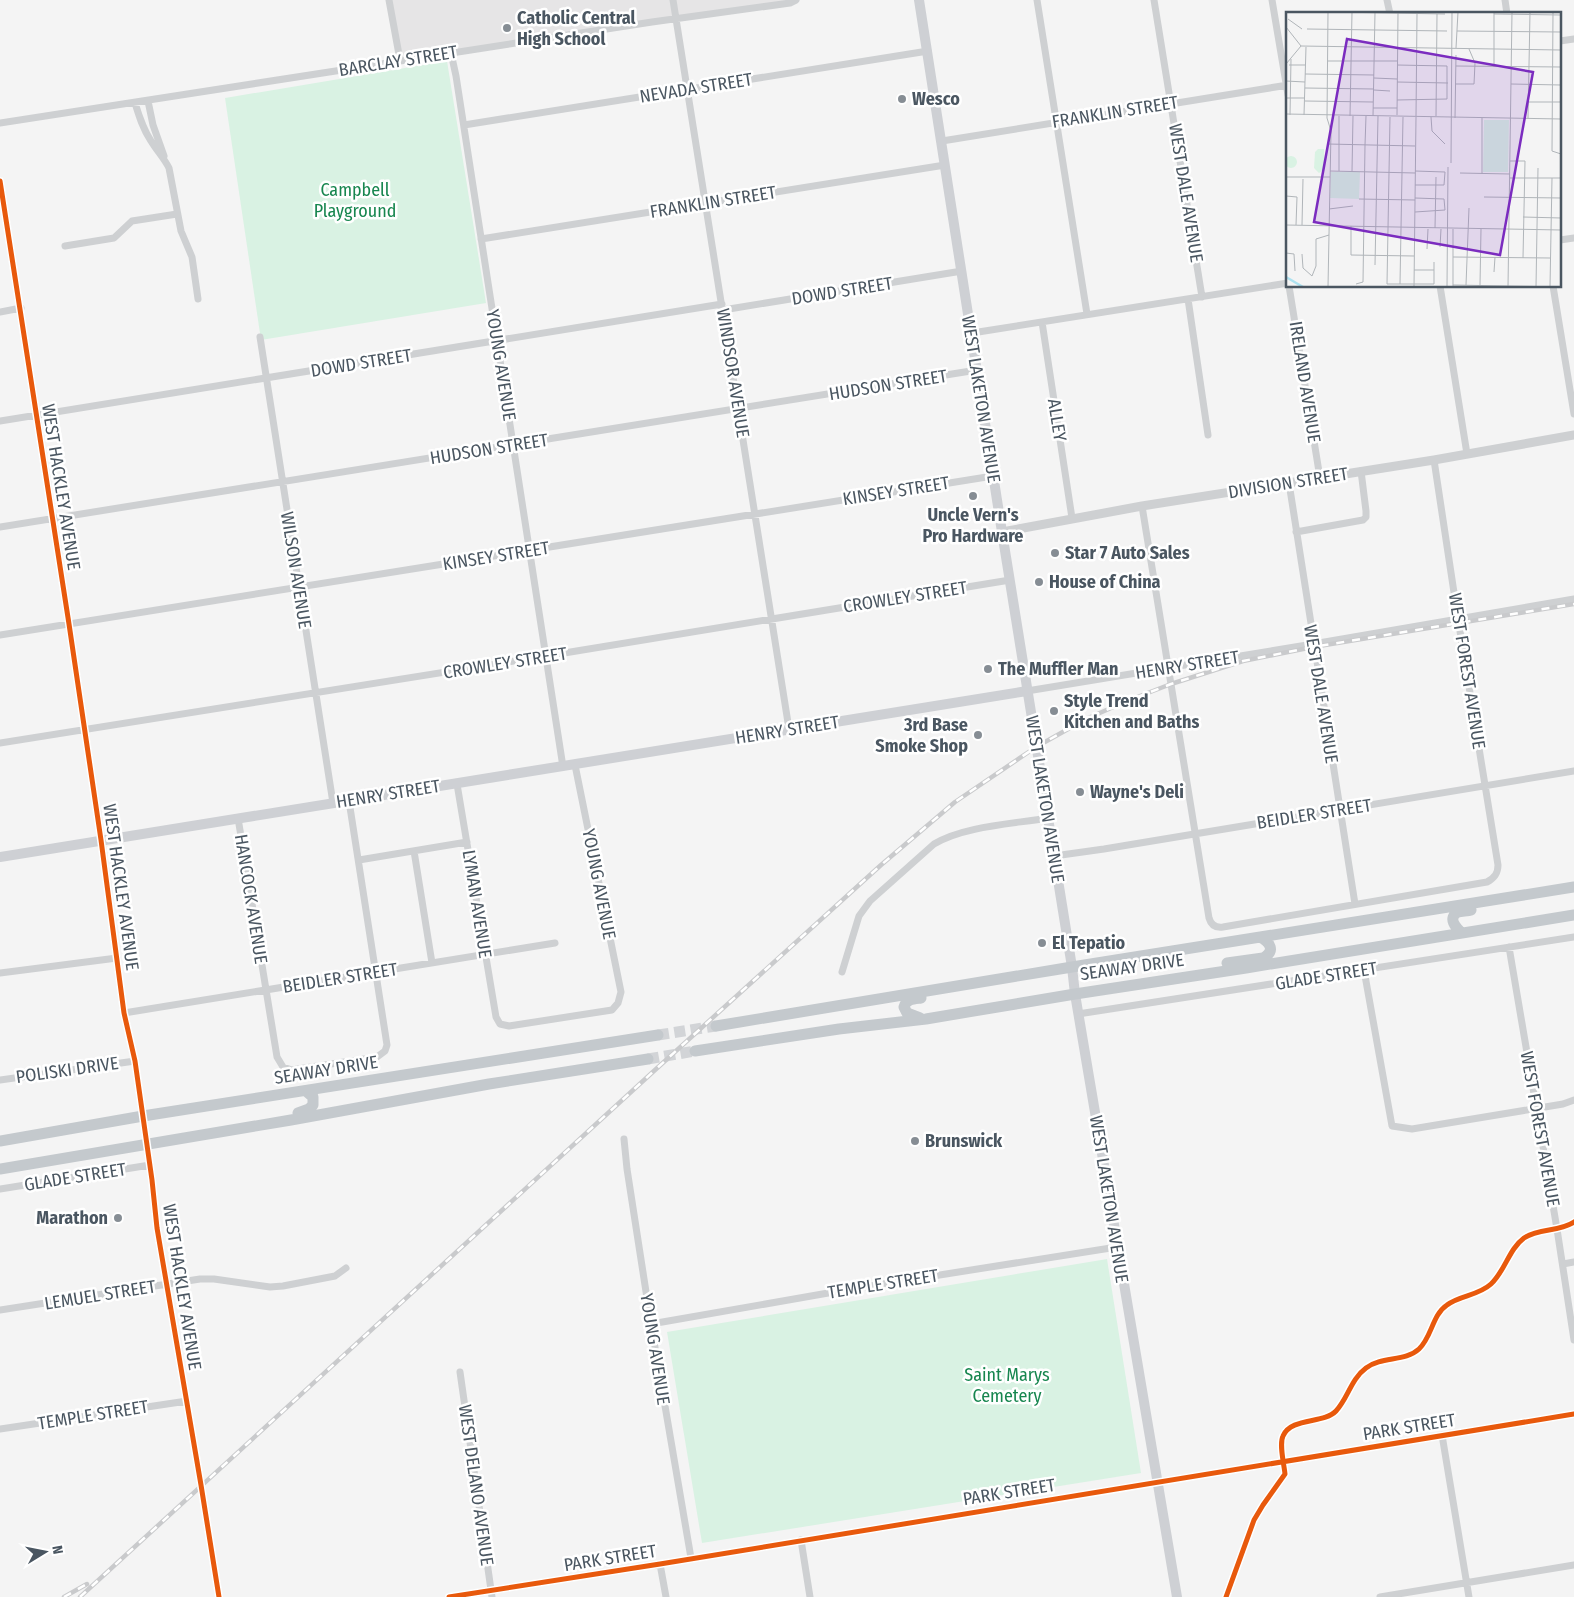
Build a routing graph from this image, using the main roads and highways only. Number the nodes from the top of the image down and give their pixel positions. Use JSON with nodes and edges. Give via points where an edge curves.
{"nodes":[{"id":1,"x":920,"y":0,"type":"edge"},
{"id":2,"x":1027,"y":691,"type":"junction"},
{"id":3,"x":0,"y":857,"type":"edge"},
{"id":4,"x":1574,"y":887,"type":"edge"},
{"id":5,"x":1574,"y":893,"type":"edge"},
{"id":6,"x":1574,"y":915,"type":"edge"},
{"id":7,"x":1462,"y":933,"type":"junction"},
{"id":8,"x":1260,"y":937,"type":"junction"},
{"id":9,"x":1072,"y":966,"type":"junction"},
{"id":10,"x":1052,"y":970,"type":"junction"},
{"id":11,"x":1094,"y":991,"type":"junction"},
{"id":12,"x":1075,"y":994,"type":"junction"},
{"id":13,"x":926,"y":1019,"type":"junction"},
{"id":14,"x":716,"y":1026,"type":"tunnel mouth"},
{"id":15,"x":658,"y":1035,"type":"tunnel mouth"},
{"id":16,"x":696,"y":1051,"type":"tunnel mouth"},
{"id":17,"x":648,"y":1058,"type":"tunnel mouth"},
{"id":18,"x":306,"y":1091,"type":"junction"},
{"id":19,"x":124,"y":1120,"type":"junction"},
{"id":20,"x":0,"y":1141,"type":"edge"},
{"id":21,"x":163,"y":1141,"type":"junction"},
{"id":22,"x":0,"y":1149,"type":"edge"},
{"id":23,"x":0,"y":1169,"type":"edge"},
{"id":24,"x":1177,"y":1597,"type":"edge"}],
"edges":[{"from":1,"to":2,"type":"main road","name":"WEST LAKETON AVENUE"},
{"from":2,"to":3,"type":"main road","name":"HENRY STREET"},
{"from":2,"to":9,"type":"main road","name":"WEST LAKETON AVENUE"},
{"from":4,"to":8,"type":"highway","name":"SEAWAY DRIVE"},
{"from":5,"to":7,"type":"highway","via":[[1458,912],[1453,923]]},
{"from":6,"to":7,"type":"highway","name":"SEAWAY DRIVE"},
{"from":7,"to":11,"type":"highway","name":"SEAWAY DRIVE"},
{"from":8,"to":9,"type":"highway","name":"SEAWAY DRIVE"},
{"from":8,"to":11,"type":"highway","via":[[1270,946],[1270,952],[1263,958],[1106,982]]},
{"from":9,"to":10,"type":"highway","name":"SEAWAY DRIVE"},
{"from":9,"to":12,"type":"main road","name":"WEST LAKETON AVENUE"},
{"from":10,"to":13,"type":"highway","via":[[1040,978],[928,996],[905,1003],[907,1013]]},
{"from":10,"to":14,"type":"highway","name":"SEAWAY DRIVE"},
{"from":11,"to":12,"type":"highway","name":"SEAWAY DRIVE"},
{"from":12,"to":13,"type":"highway","name":"SEAWAY DRIVE"},
{"from":12,"to":24,"type":"main road","name":"WEST LAKETON AVENUE"},
{"from":13,"to":16,"type":"highway","name":"SEAWAY DRIVE"},
{"from":15,"to":18,"type":"highway","name":"SEAWAY DRIVE"},
{"from":17,"to":21,"type":"highway"},
{"from":18,"to":19,"type":"highway","name":"SEAWAY DRIVE"},
{"from":18,"to":21,"type":"highway","via":[[314,1102],[304,1112],[174,1134]]},
{"from":19,"to":20,"type":"highway","name":"SEAWAY DRIVE"},
{"from":19,"to":22,"type":"highway","via":[[104,1131]]},
{"from":21,"to":23,"type":"highway"}]}
